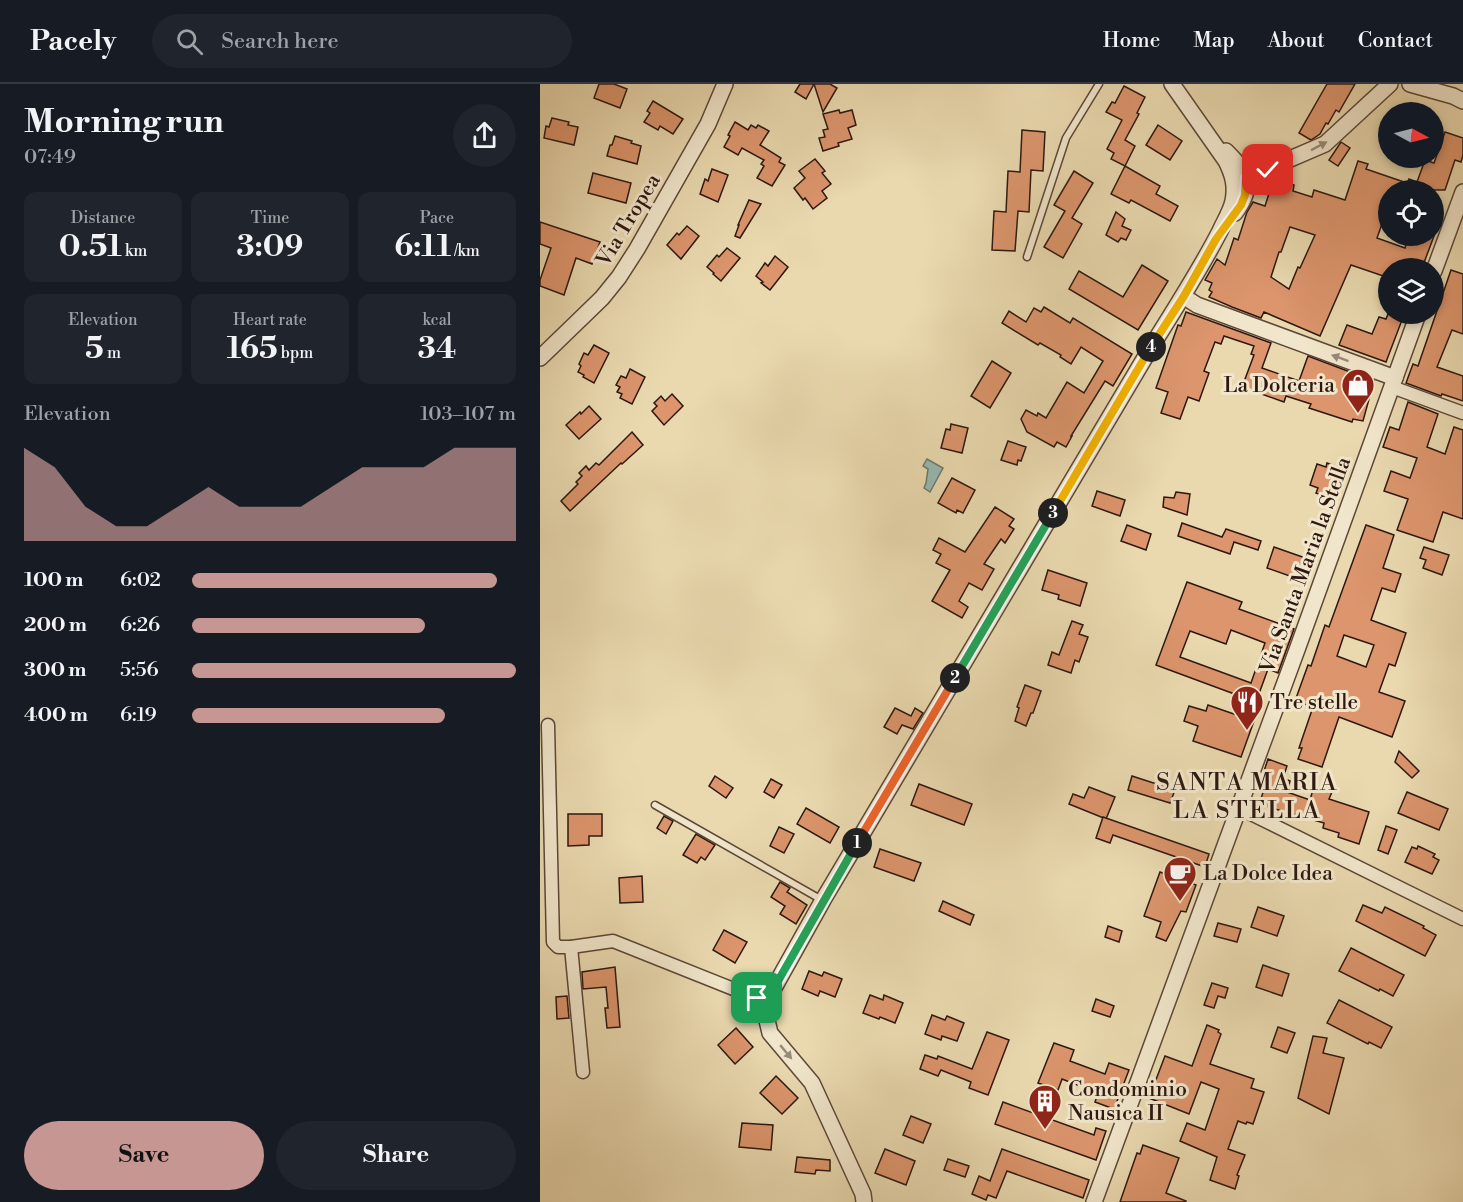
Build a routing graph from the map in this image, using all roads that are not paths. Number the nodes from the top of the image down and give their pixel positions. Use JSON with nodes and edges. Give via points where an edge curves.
{"nodes":[{"id":1,"x":725,"y":84,"type":"edge"},
{"id":2,"x":1099,"y":84,"type":"edge"},
{"id":3,"x":1172,"y":84,"type":"edge"},
{"id":4,"x":1390,"y":84,"type":"edge"},
{"id":5,"x":1410,"y":84,"type":"edge"},
{"id":6,"x":1463,"y":101,"type":"edge"},
{"id":7,"x":1241,"y":179,"type":"junction"},
{"id":8,"x":1463,"y":192,"type":"edge"},
{"id":9,"x":1027,"y":257,"type":"dead end"},
{"id":10,"x":1439,"y":258,"type":"edge"},
{"id":11,"x":1184,"y":296,"type":"junction"},
{"id":12,"x":1414,"y":324,"type":"edge"},
{"id":13,"x":540,"y":358,"type":"edge"},
{"id":14,"x":1394,"y":382,"type":"junction"},
{"id":15,"x":1463,"y":413,"type":"edge"},
{"id":16,"x":548,"y":725,"type":"dead end"},
{"id":17,"x":655,"y":805,"type":"dead end"},
{"id":18,"x":1239,"y":808,"type":"junction"},
{"id":19,"x":823,"y":900,"type":"junction"},
{"id":20,"x":1463,"y":920,"type":"edge"},
{"id":21,"x":571,"y":947,"type":"junction"},
{"id":22,"x":766,"y":1002,"type":"junction"},
{"id":23,"x":583,"y":1072,"type":"dead end"},
{"id":24,"x":864,"y":1202,"type":"edge"},
{"id":25,"x":1094,"y":1202,"type":"edge"}],
"edges":[{"from":1,"to":13,"type":"street","name":"Via Tropea","via":[[708,124],[619,277]]},
{"from":2,"to":9,"type":"lane","via":[[1066,138]]},
{"from":3,"to":7,"type":"street","via":[[1198,123],[1240,165]]},
{"from":7,"to":4,"type":"street","one_way":true,"via":[[1325,144]]},
{"from":5,"to":6,"type":"street"},
{"from":7,"to":11,"type":"street","via":[[1245,195],[1241,205],[1216,239]]},
{"from":8,"to":10,"type":"street"},
{"from":14,"to":11,"type":"street","one_way":true,"via":[[1197,305]]},
{"from":11,"to":19,"type":"street"},
{"from":12,"to":14,"type":"street","name":"Via Santa Maria la Stella"},
{"from":14,"to":15,"type":"street"},
{"from":14,"to":18,"type":"street","name":"Via Santa Maria la Stella"},
{"from":16,"to":21,"type":"street","via":[[553,942],[558,947]]},
{"from":17,"to":19,"type":"lane"},
{"from":18,"to":20,"type":"street"},
{"from":18,"to":25,"type":"street","name":"Via Santa Maria la Stella"},
{"from":19,"to":22,"type":"street"},
{"from":21,"to":22,"type":"street","via":[[613,941]]},
{"from":21,"to":23,"type":"street"},
{"from":22,"to":24,"type":"street","one_way":true,"via":[[770,1033],[812,1083]]}]}
